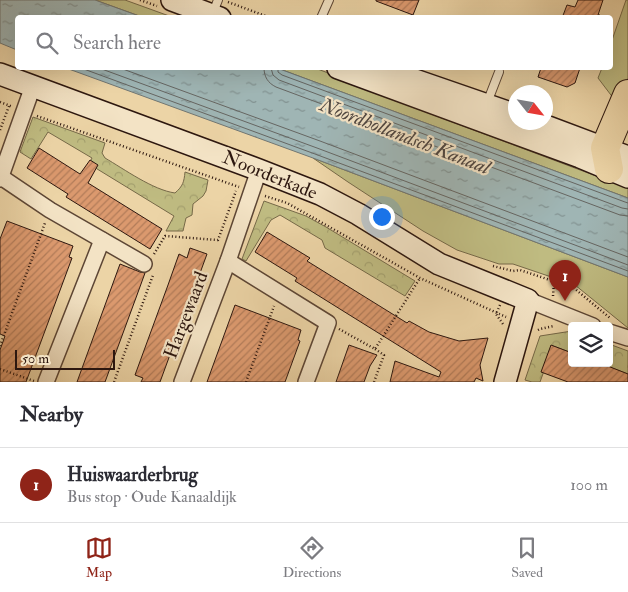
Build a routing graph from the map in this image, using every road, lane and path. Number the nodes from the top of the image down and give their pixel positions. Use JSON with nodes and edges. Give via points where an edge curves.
{"nodes":[{"id":1,"x":172,"y":0,"type":"edge"},
{"id":2,"x":328,"y":0,"type":"edge"},
{"id":3,"x":218,"y":8,"type":"edge"},
{"id":4,"x":255,"y":15,"type":"edge"},
{"id":5,"x":322,"y":15,"type":"edge"},
{"id":6,"x":345,"y":70,"type":"edge"},
{"id":7,"x":385,"y":70,"type":"edge"},
{"id":8,"x":499,"y":72,"type":"dead end"},
{"id":9,"x":0,"y":74,"type":"edge"},
{"id":10,"x":33,"y":86,"type":"junction"},
{"id":11,"x":628,"y":94,"type":"edge"},
{"id":12,"x":9,"y":106,"type":"dead end"},
{"id":13,"x":483,"y":112,"type":"junction"},
{"id":14,"x":508,"y":114,"type":"edge"},
{"id":15,"x":0,"y":130,"type":"edge"},
{"id":16,"x":553,"y":130,"type":"edge"},
{"id":17,"x":620,"y":158,"type":"edge"},
{"id":18,"x":259,"y":170,"type":"junction"},
{"id":19,"x":0,"y":178,"type":"edge"},
{"id":20,"x":237,"y":187,"type":"dead end"},
{"id":21,"x":50,"y":210,"type":"junction"},
{"id":22,"x":102,"y":240,"type":"junction"},
{"id":23,"x":228,"y":261,"type":"junction"},
{"id":24,"x":145,"y":265,"type":"junction"},
{"id":25,"x":420,"y":278,"type":"dead end"},
{"id":26,"x":505,"y":291,"type":"junction"},
{"id":27,"x":279,"y":293,"type":"junction"},
{"id":28,"x":528,"y":300,"type":"junction"},
{"id":29,"x":583,"y":322,"type":"edge"},
{"id":30,"x":607,"y":322,"type":"edge"},
{"id":31,"x":328,"y":323,"type":"junction"},
{"id":32,"x":613,"y":328,"type":"edge"},
{"id":33,"x":503,"y":331,"type":"dead end"},
{"id":34,"x":628,"y":338,"type":"edge"},
{"id":35,"x":1,"y":342,"type":"edge"},
{"id":36,"x":0,"y":346,"type":"edge"},
{"id":37,"x":375,"y":349,"type":"junction"},
{"id":38,"x":0,"y":369,"type":"edge"},
{"id":39,"x":37,"y":382,"type":"edge"},
{"id":40,"x":46,"y":382,"type":"edge"},
{"id":41,"x":114,"y":382,"type":"edge"},
{"id":42,"x":182,"y":382,"type":"edge"},
{"id":43,"x":246,"y":382,"type":"edge"},
{"id":44,"x":306,"y":382,"type":"edge"},
{"id":45,"x":374,"y":382,"type":"edge"},
{"id":46,"x":507,"y":382,"type":"edge"}],
"edges":[{"from":1,"to":3,"type":"main road"},
{"from":2,"to":5,"type":"lane"},
{"from":3,"to":4,"type":"path"},
{"from":6,"to":13,"type":"main road"},
{"from":7,"to":13,"type":"main road"},
{"from":8,"to":13,"type":"lane"},
{"from":9,"to":10,"type":"main road","name":"Noorderkade"},
{"from":10,"to":18,"type":"main road","name":"Noorderkade"},
{"from":10,"to":19,"type":"street"},
{"from":11,"to":17,"type":"highway"},
{"from":12,"to":15,"type":"path"},
{"from":13,"to":14,"type":"main road"},
{"from":13,"to":17,"type":"main road","via":[[580,157]]},
{"from":16,"to":17,"type":"main road"},
{"from":18,"to":23,"type":"street","name":"Hargewaard"},
{"from":18,"to":26,"type":"main road","name":"Noorderkade","via":[[320,194],[440,264]]},
{"from":19,"to":21,"type":"street"},
{"from":20,"to":24,"type":"path","via":[[218,240],[165,236]]},
{"from":21,"to":22,"type":"street"},
{"from":21,"to":35,"type":"path"},
{"from":22,"to":24,"type":"street"},
{"from":22,"to":40,"type":"street"},
{"from":23,"to":27,"type":"street","name":"Hargewaard"},
{"from":23,"to":42,"type":"street","name":"Hargewaard"},
{"from":24,"to":41,"type":"path","via":[[155,270]]},
{"from":25,"to":37,"type":"path"},
{"from":26,"to":28,"type":"main road","name":"Noorderkade"},
{"from":26,"to":30,"type":"path","via":[[513,271],[520,270],[574,288]]},
{"from":26,"to":33,"type":"path","via":[[496,314],[503,323]]},
{"from":27,"to":31,"type":"street","name":"Hargewaard"},
{"from":27,"to":43,"type":"path"},
{"from":28,"to":29,"type":"street"},
{"from":28,"to":46,"type":"main road"},
{"from":31,"to":37,"type":"path"},
{"from":31,"to":44,"type":"street"},
{"from":32,"to":34,"type":"street"},
{"from":35,"to":36,"type":"path"},
{"from":37,"to":45,"type":"path","via":[[384,355]]},
{"from":38,"to":39,"type":"path"}]}
